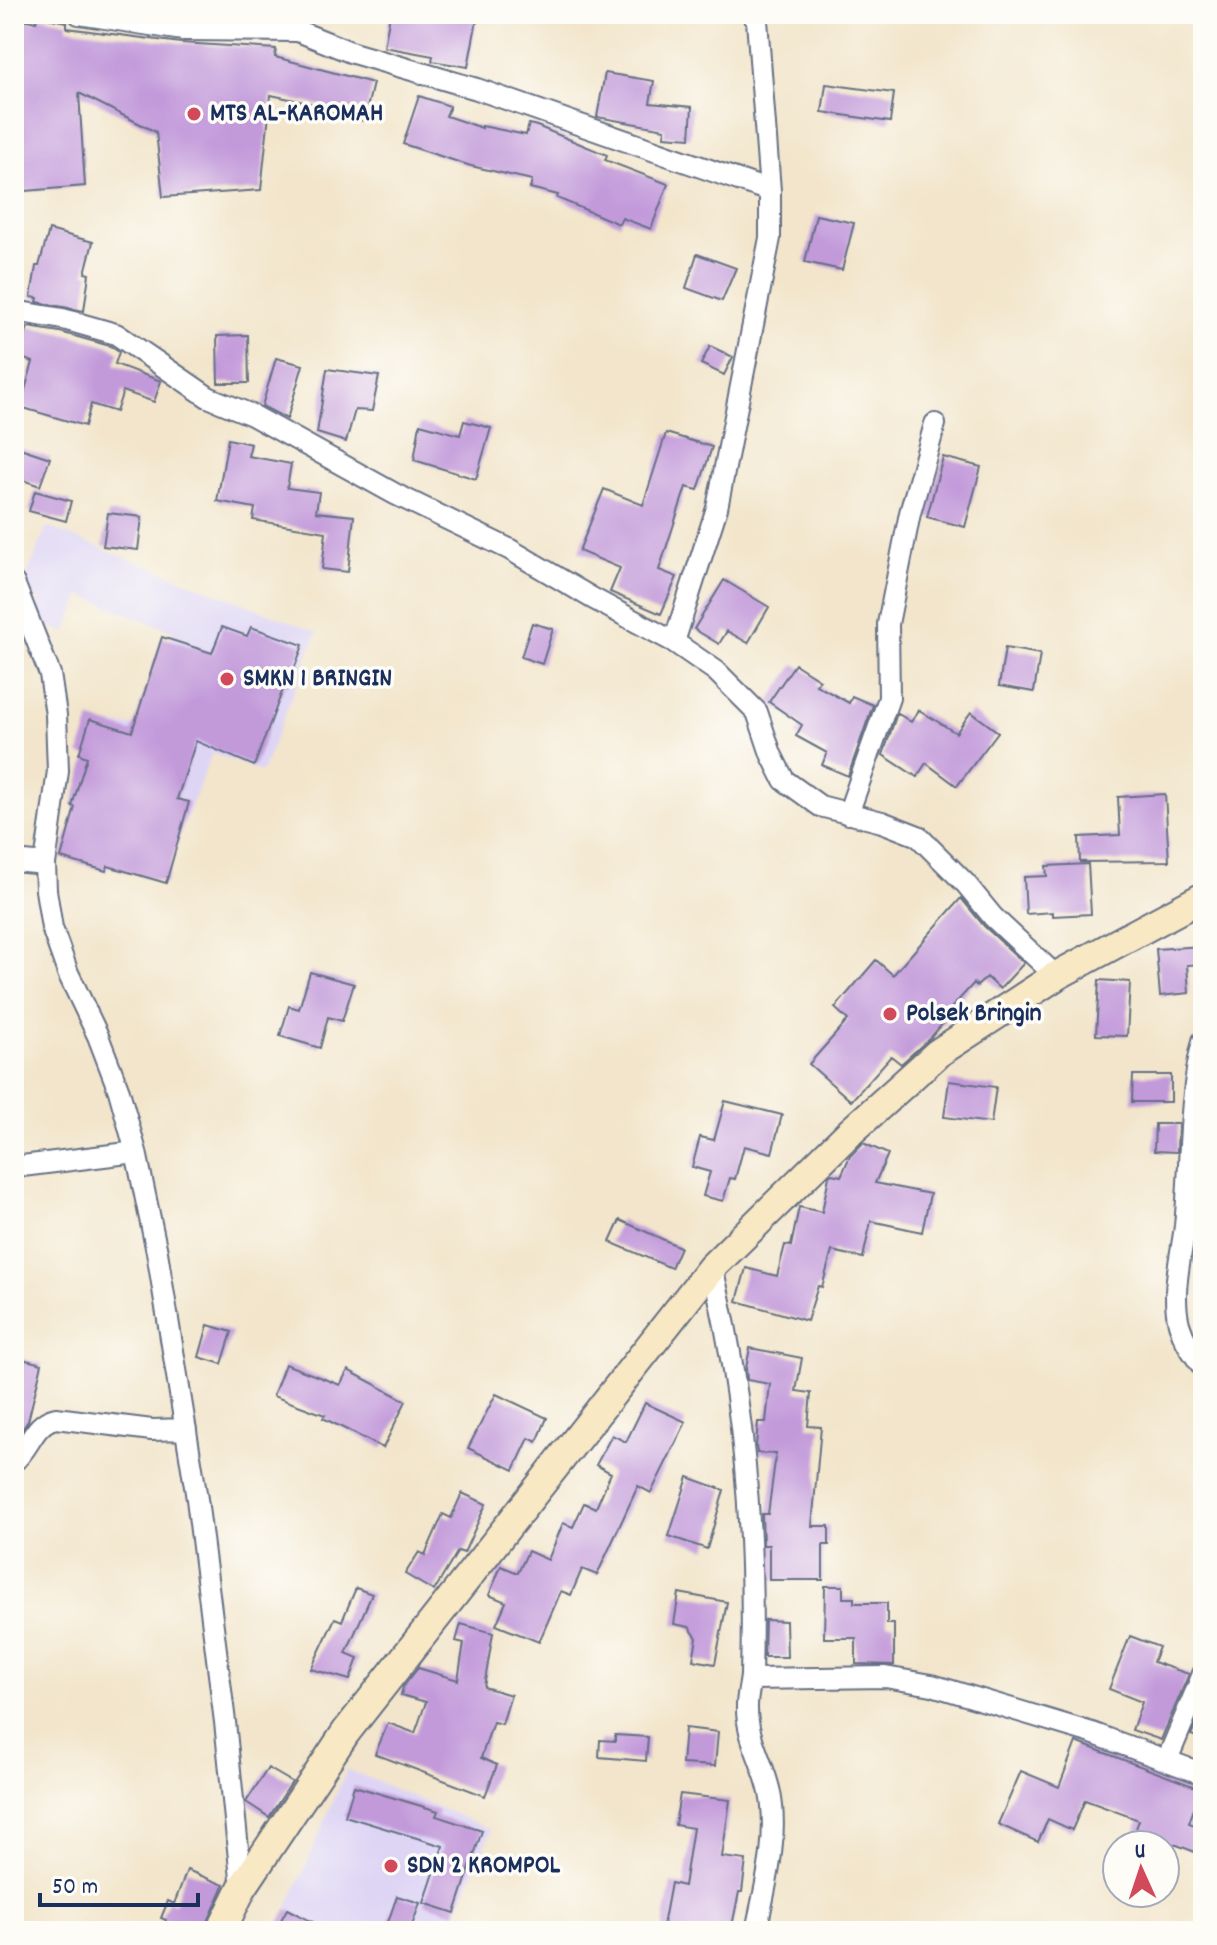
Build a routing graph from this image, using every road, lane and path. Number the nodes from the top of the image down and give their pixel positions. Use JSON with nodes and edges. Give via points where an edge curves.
{"nodes":[{"id":1,"x":79,"y":14,"type":"edge"},
{"id":2,"x":752,"y":14,"type":"edge"},
{"id":3,"x":770,"y":191,"type":"junction"},
{"id":4,"x":14,"y":311,"type":"edge"},
{"id":5,"x":935,"y":424,"type":"dead end"},
{"id":6,"x":14,"y":583,"type":"edge"},
{"id":7,"x":674,"y":642,"type":"junction"},
{"id":8,"x":848,"y":814,"type":"junction"},
{"id":9,"x":14,"y":861,"type":"edge"},
{"id":10,"x":45,"y":864,"type":"junction"},
{"id":11,"x":1203,"y":897,"type":"edge"},
{"id":12,"x":1056,"y":976,"type":"junction"},
{"id":13,"x":1203,"y":1041,"type":"edge"},
{"id":14,"x":136,"y":1152,"type":"junction"},
{"id":15,"x":14,"y":1167,"type":"edge"},
{"id":16,"x":712,"y":1267,"type":"junction"},
{"id":17,"x":1203,"y":1367,"type":"edge"},
{"id":18,"x":186,"y":1429,"type":"junction"},
{"id":19,"x":14,"y":1461,"type":"edge"},
{"id":20,"x":1203,"y":1674,"type":"edge"},
{"id":21,"x":751,"y":1679,"type":"junction"},
{"id":22,"x":1167,"y":1760,"type":"junction"},
{"id":23,"x":1203,"y":1774,"type":"edge"},
{"id":24,"x":242,"y":1888,"type":"junction"},
{"id":25,"x":221,"y":1931,"type":"edge"},
{"id":26,"x":756,"y":1931,"type":"edge"}],
"edges":[{"from":1,"to":3,"type":"street","via":[[183,30],[298,31]]},
{"from":2,"to":3,"type":"street","via":[[757,20]]},
{"from":3,"to":7,"type":"street","via":[[770,238],[723,478]]},
{"from":4,"to":7,"type":"street","via":[[116,334],[208,397],[509,549]]},
{"from":5,"to":8,"type":"street","via":[[888,624],[889,698]]},
{"from":6,"to":10,"type":"street","via":[[50,674],[56,715],[58,771]]},
{"from":7,"to":8,"type":"street","via":[[716,671],[757,712],[784,780],[820,806]]},
{"from":8,"to":12,"type":"street","via":[[918,836]]},
{"from":9,"to":10,"type":"street"},
{"from":10,"to":14,"type":"street","via":[[52,928],[119,1091]]},
{"from":11,"to":12,"type":"street"},
{"from":12,"to":16,"type":"street","via":[[938,1053]]},
{"from":13,"to":17,"type":"street","via":[[1176,1277],[1179,1322]]},
{"from":14,"to":15,"type":"street"},
{"from":14,"to":18,"type":"street"},
{"from":16,"to":21,"type":"street","via":[[744,1450]]},
{"from":16,"to":24,"type":"street","via":[[346,1732]]},
{"from":18,"to":19,"type":"street","via":[[56,1418],[37,1428]]},
{"from":18,"to":24,"type":"street"},
{"from":20,"to":22,"type":"street"},
{"from":21,"to":22,"type":"street","via":[[885,1677],[932,1685]]},
{"from":21,"to":26,"type":"street","via":[[749,1729],[773,1810]]},
{"from":22,"to":23,"type":"street"},
{"from":24,"to":25,"type":"street"}]}
